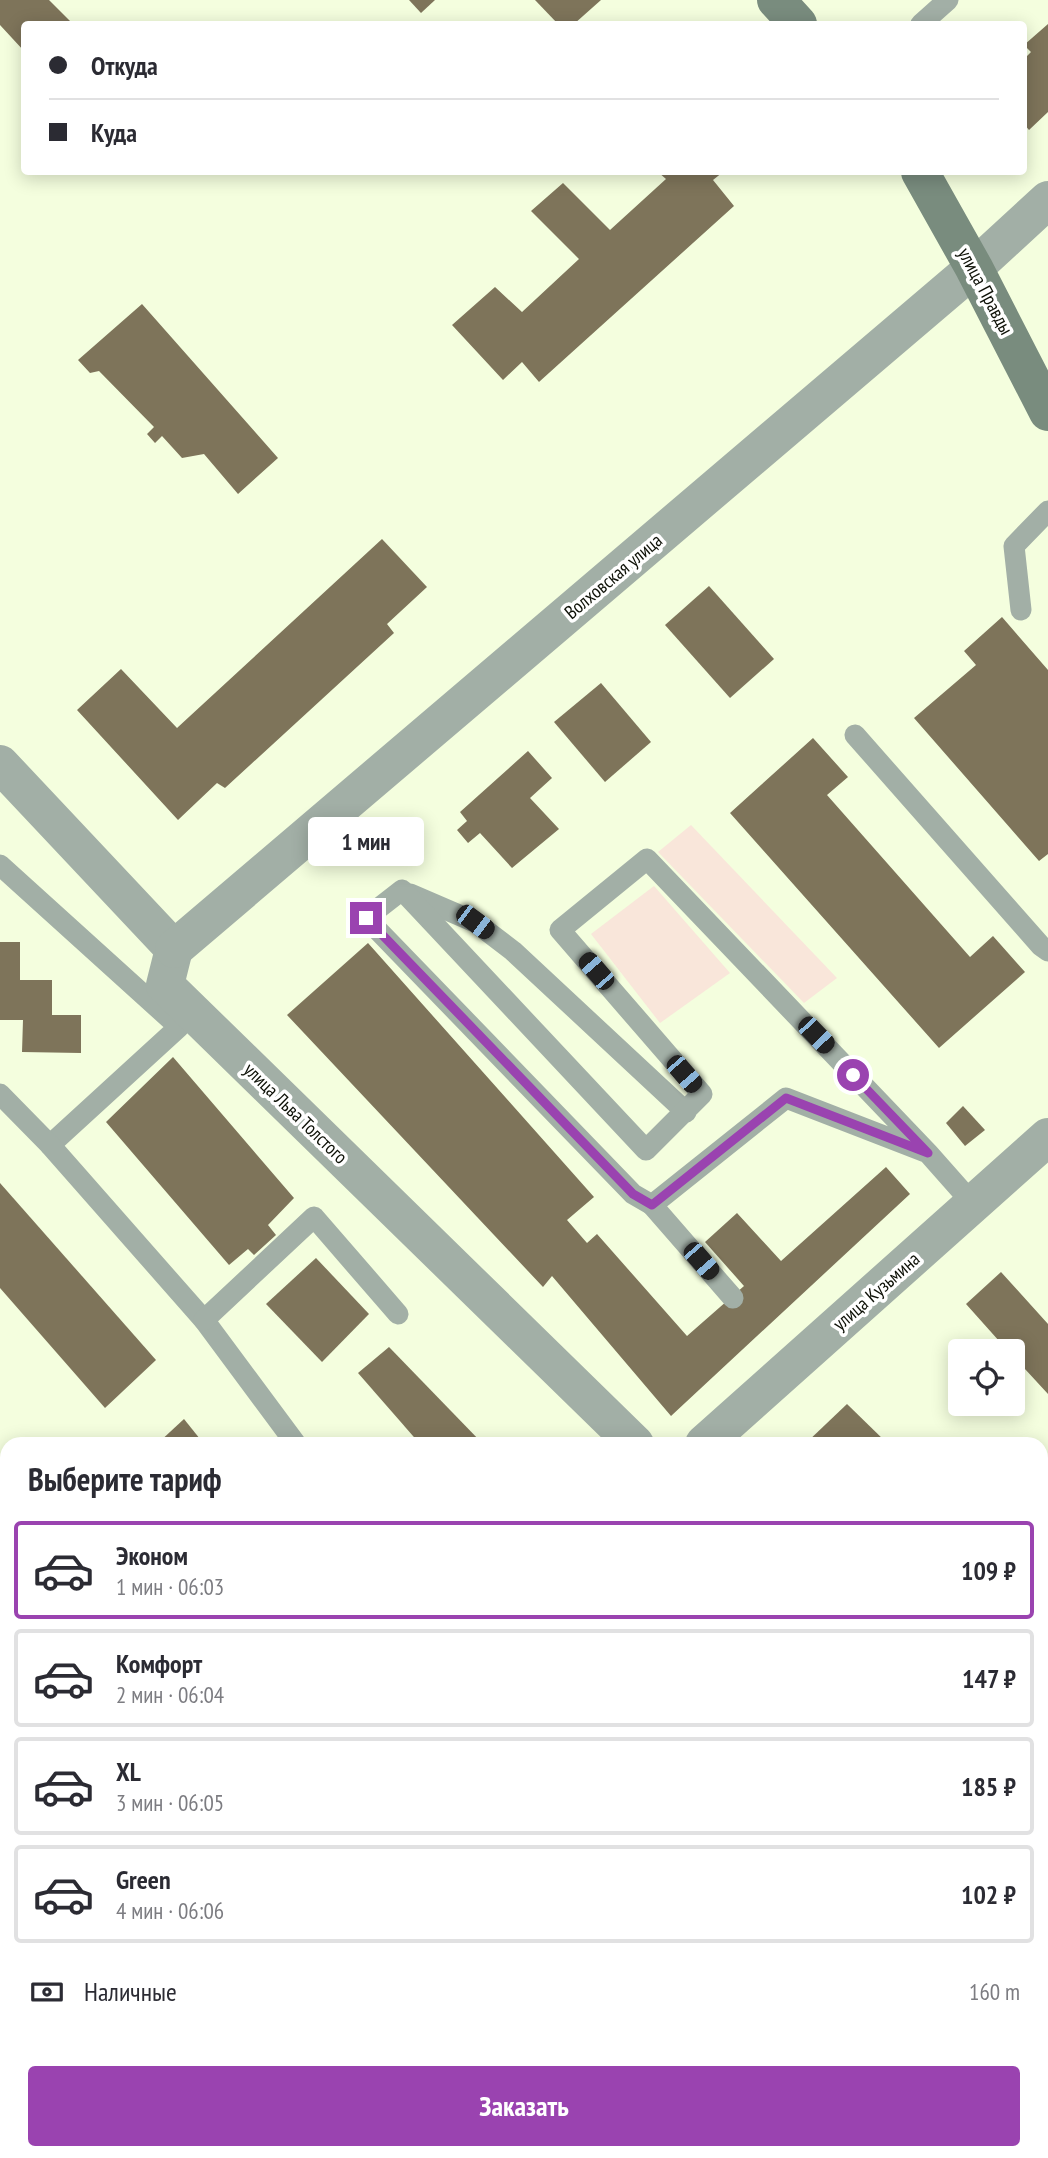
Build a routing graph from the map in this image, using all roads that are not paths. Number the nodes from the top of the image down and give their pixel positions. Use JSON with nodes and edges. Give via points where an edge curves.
{"nodes":[{"id":1,"x":776,"y":0,"type":"edge"},
{"id":2,"x":948,"y":0,"type":"edge"},
{"id":3,"x":794,"y":21,"type":"edge"},
{"id":4,"x":924,"y":21,"type":"edge"},
{"id":5,"x":922,"y":175,"type":"edge"},
{"id":6,"x":1048,"y":200,"type":"edge"},
{"id":7,"x":974,"y":268,"type":"junction"},
{"id":8,"x":1048,"y":412,"type":"edge"},
{"id":9,"x":1048,"y":511,"type":"edge"},
{"id":10,"x":1021,"y":610,"type":"dead end"},
{"id":11,"x":855,"y":735,"type":"dead end"},
{"id":12,"x":0,"y":764,"type":"edge"},
{"id":13,"x":0,"y":865,"type":"edge"},
{"id":14,"x":402,"y":890,"type":"junction"},
{"id":15,"x":174,"y":948,"type":"junction"},
{"id":16,"x":1048,"y":951,"type":"edge"},
{"id":17,"x":0,"y":1094,"type":"edge"},
{"id":18,"x":686,"y":1112,"type":"junction"},
{"id":19,"x":1048,"y":1137,"type":"edge"},
{"id":20,"x":50,"y":1145,"type":"junction"},
{"id":21,"x":928,"y":1153,"type":"junction"},
{"id":22,"x":652,"y":1205,"type":"junction"},
{"id":23,"x":974,"y":1205,"type":"junction"},
{"id":24,"x":733,"y":1297,"type":"dead end"},
{"id":25,"x":398,"y":1314,"type":"dead end"},
{"id":26,"x":204,"y":1321,"type":"junction"},
{"id":27,"x":291,"y":1437,"type":"edge"},
{"id":28,"x":628,"y":1437,"type":"edge"},
{"id":29,"x":712,"y":1437,"type":"edge"}],
"edges":[{"from":1,"to":3,"type":"main road"},
{"from":2,"to":4,"type":"lane"},
{"from":5,"to":7,"type":"main road","name":"улица Правды"},
{"from":6,"to":7,"type":"street","name":"Волховская улица"},
{"from":7,"to":8,"type":"main road","name":"улица Правды"},
{"from":7,"to":15,"type":"street","name":"Волховская улица"},
{"from":9,"to":10,"type":"lane","via":[[1014,546]]},
{"from":11,"to":16,"type":"lane"},
{"from":12,"to":15,"type":"street"},
{"from":13,"to":20,"type":"lane","via":[[179,1027]]},
{"from":14,"to":18,"type":"lane","via":[[475,922],[513,951]]},
{"from":14,"to":18,"type":"lane","via":[[646,1150]]},
{"from":14,"to":22,"type":"lane","via":[[366,918],[633,1194]]},
{"from":15,"to":28,"type":"street","name":"улица Льва Толстого","via":[[165,985]]},
{"from":17,"to":20,"type":"lane"},
{"from":18,"to":21,"type":"lane","via":[[702,1094],[560,930],[648,859]]},
{"from":19,"to":23,"type":"street","name":"улица Кузьмина"},
{"from":20,"to":26,"type":"lane"},
{"from":21,"to":22,"type":"lane","via":[[786,1098]]},
{"from":21,"to":23,"type":"lane"},
{"from":22,"to":24,"type":"lane"},
{"from":23,"to":29,"type":"street","name":"улица Кузьмина"},
{"from":25,"to":26,"type":"lane","via":[[314,1217]]},
{"from":26,"to":27,"type":"lane"}]}
